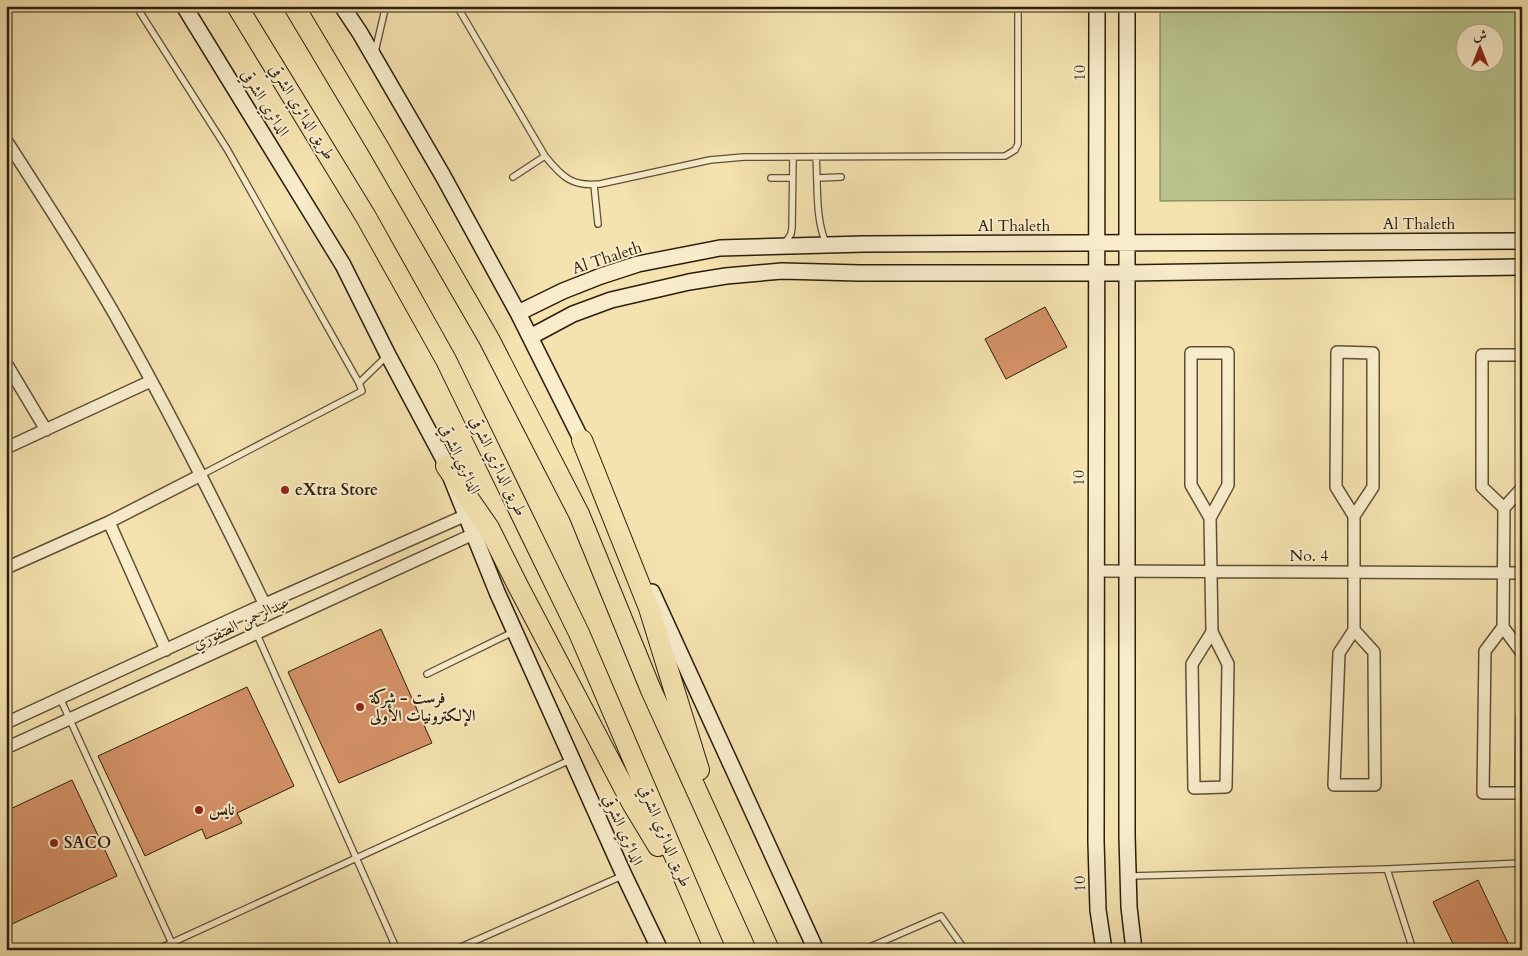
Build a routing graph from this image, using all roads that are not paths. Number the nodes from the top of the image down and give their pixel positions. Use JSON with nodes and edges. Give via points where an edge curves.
{"nodes":[{"id":1,"x":136,"y":6,"type":"edge"},
{"id":2,"x":184,"y":6,"type":"edge"},
{"id":3,"x":237,"y":6,"type":"edge"},
{"id":4,"x":294,"y":6,"type":"edge"},
{"id":5,"x":342,"y":6,"type":"edge"},
{"id":6,"x":456,"y":6,"type":"edge"},
{"id":7,"x":1018,"y":6,"type":"edge"},
{"id":8,"x":1097,"y":6,"type":"edge"},
{"id":9,"x":1127,"y":6,"type":"edge"},
{"id":10,"x":385,"y":7,"type":"edge"},
{"id":11,"x":374,"y":56,"type":"junction"},
{"id":12,"x":6,"y":140,"type":"edge"},
{"id":13,"x":545,"y":156,"type":"junction"},
{"id":14,"x":793,"y":157,"type":"junction"},
{"id":15,"x":816,"y":157,"type":"junction"},
{"id":16,"x":514,"y":177,"type":"dead end"},
{"id":17,"x":841,"y":177,"type":"dead end"},
{"id":18,"x":771,"y":178,"type":"dead end"},
{"id":19,"x":792,"y":178,"type":"junction"},
{"id":20,"x":818,"y":178,"type":"junction"},
{"id":21,"x":594,"y":185,"type":"junction"},
{"id":22,"x":598,"y":224,"type":"dead end"},
{"id":23,"x":1522,"y":241,"type":"edge"},
{"id":24,"x":1097,"y":243,"type":"junction"},
{"id":25,"x":1127,"y":243,"type":"junction"},
{"id":26,"x":827,"y":245,"type":"junction"},
{"id":27,"x":783,"y":246,"type":"junction"},
{"id":28,"x":1522,"y":267,"type":"edge"},
{"id":29,"x":1097,"y":273,"type":"junction"},
{"id":30,"x":1127,"y":273,"type":"junction"},
{"id":31,"x":518,"y":314,"type":"junction"},
{"id":32,"x":530,"y":337,"type":"junction"},
{"id":33,"x":388,"y":355,"type":"junction"},
{"id":34,"x":1522,"y":355,"type":"edge"},
{"id":35,"x":6,"y":364,"type":"edge"},
{"id":36,"x":151,"y":381,"type":"junction"},
{"id":37,"x":359,"y":383,"type":"junction"},
{"id":38,"x":46,"y":430,"type":"junction"},
{"id":39,"x":582,"y":440,"type":"junction"},
{"id":40,"x":6,"y":448,"type":"edge"},
{"id":41,"x":446,"y":466,"type":"joint"},
{"id":42,"x":201,"y":475,"type":"junction"},
{"id":43,"x":1522,"y":488,"type":"edge"},
{"id":44,"x":1504,"y":508,"type":"junction"},
{"id":45,"x":472,"y":513,"type":"junction"},
{"id":46,"x":1354,"y":516,"type":"junction"},
{"id":47,"x":1210,"y":518,"type":"junction"},
{"id":48,"x":109,"y":522,"type":"junction"},
{"id":49,"x":481,"y":531,"type":"junction"},
{"id":50,"x":6,"y":568,"type":"edge"},
{"id":51,"x":1096,"y":571,"type":"junction"},
{"id":52,"x":1127,"y":571,"type":"junction"},
{"id":53,"x":1210,"y":572,"type":"junction"},
{"id":54,"x":1354,"y":572,"type":"junction"},
{"id":55,"x":1504,"y":573,"type":"junction"},
{"id":56,"x":1522,"y":573,"type":"edge"},
{"id":57,"x":265,"y":605,"type":"junction"},
{"id":58,"x":248,"y":612,"type":"junction"},
{"id":59,"x":1503,"y":627,"type":"junction"},
{"id":60,"x":1354,"y":630,"type":"junction"},
{"id":61,"x":516,"y":631,"type":"junction"},
{"id":62,"x":1212,"y":632,"type":"junction"},
{"id":63,"x":257,"y":633,"type":"junction"},
{"id":64,"x":166,"y":650,"type":"junction"},
{"id":65,"x":1522,"y":653,"type":"edge"},
{"id":66,"x":427,"y":674,"type":"dead end"},
{"id":67,"x":60,"y":698,"type":"junction"},
{"id":68,"x":1522,"y":716,"type":"edge"},
{"id":69,"x":70,"y":719,"type":"junction"},
{"id":70,"x":6,"y":723,"type":"edge"},
{"id":71,"x":6,"y":748,"type":"edge"},
{"id":72,"x":572,"y":759,"type":"junction"},
{"id":73,"x":722,"y":849,"type":"junction"},
{"id":74,"x":356,"y":858,"type":"junction"},
{"id":75,"x":1522,"y":863,"type":"edge"},
{"id":76,"x":1387,"y":869,"type":"junction"},
{"id":77,"x":624,"y":875,"type":"junction"},
{"id":78,"x":1128,"y":876,"type":"junction"},
{"id":79,"x":696,"y":908,"type":"junction"},
{"id":80,"x":172,"y":942,"type":"junction"},
{"id":81,"x":1522,"y":943,"type":"edge"},
{"id":82,"x":156,"y":950,"type":"edge"},
{"id":83,"x":175,"y":950,"type":"edge"},
{"id":84,"x":397,"y":950,"type":"edge"},
{"id":85,"x":402,"y":950,"type":"edge"},
{"id":86,"x":419,"y":950,"type":"edge"},
{"id":87,"x":454,"y":950,"type":"edge"},
{"id":88,"x":660,"y":950,"type":"edge"},
{"id":89,"x":715,"y":950,"type":"edge"},
{"id":90,"x":769,"y":950,"type":"edge"},
{"id":91,"x":816,"y":950,"type":"edge"},
{"id":92,"x":863,"y":950,"type":"edge"},
{"id":93,"x":965,"y":950,"type":"edge"},
{"id":94,"x":1104,"y":950,"type":"edge"},
{"id":95,"x":1134,"y":950,"type":"edge"},
{"id":96,"x":1412,"y":950,"type":"edge"},
{"id":97,"x":1512,"y":950,"type":"edge"}],
"edges":[{"from":1,"to":37,"type":"lane","via":[[227,149]]},
{"from":2,"to":33,"type":"street","name":"الدائري الشرقي","via":[[343,265]]},
{"from":3,"to":79,"type":"highway","name":"طريق الدائري الشرقي","via":[[366,217],[446,360],[579,633]]},
{"from":4,"to":73,"type":"highway","via":[[489,339],[579,514],[651,690]]},
{"from":5,"to":11,"type":"street"},
{"from":6,"to":13,"type":"lane"},
{"from":7,"to":15,"type":"lane","via":[[1018,144],[1012,153],[1002,157]]},
{"from":8,"to":24,"type":"street","name":"10"},
{"from":9,"to":25,"type":"street"},
{"from":10,"to":11,"type":"lane"},
{"from":11,"to":31,"type":"street"},
{"from":12,"to":36,"type":"street","via":[[115,315]]},
{"from":13,"to":16,"type":"lane"},
{"from":13,"to":21,"type":"lane","via":[[574,182]]},
{"from":14,"to":15,"type":"lane"},
{"from":14,"to":19,"type":"lane"},
{"from":14,"to":21,"type":"lane","via":[[710,160]]},
{"from":15,"to":20,"type":"lane"},
{"from":17,"to":20,"type":"lane"},
{"from":18,"to":19,"type":"lane"},
{"from":19,"to":27,"type":"lane","via":[[792,228]]},
{"from":20,"to":26,"type":"lane","via":[[820,218]]},
{"from":21,"to":22,"type":"lane"},
{"from":23,"to":25,"type":"street","name":"Al Thaleth"},
{"from":24,"to":25,"type":"street","name":"Al Thaleth"},
{"from":24,"to":26,"type":"street","name":"Al Thaleth"},
{"from":24,"to":29,"type":"street","name":"10"},
{"from":25,"to":30,"type":"street"},
{"from":26,"to":27,"type":"street","name":"Al Thaleth"},
{"from":27,"to":31,"type":"street","name":"Al Thaleth","via":[[720,248],[638,264],[563,291]]},
{"from":28,"to":30,"type":"street"},
{"from":29,"to":30,"type":"street"},
{"from":29,"to":32,"type":"street","via":[[782,271],[726,276],[611,300],[573,314]]},
{"from":29,"to":51,"type":"street","name":"10"},
{"from":30,"to":52,"type":"street"},
{"from":31,"to":32,"type":"street"},
{"from":32,"to":39,"type":"street"},
{"from":33,"to":37,"type":"lane"},
{"from":33,"to":41,"type":"street","name":"الدائري الشرقي"},
{"from":34,"to":44,"type":"street","via":[[1482,355],[1482,487]]},
{"from":35,"to":38,"type":"street"},
{"from":36,"to":38,"type":"street"},
{"from":36,"to":42,"type":"street"},
{"from":37,"to":42,"type":"lane","via":[[362,391]]},
{"from":38,"to":40,"type":"street"},
{"from":39,"to":73,"type":"highway","via":[[649,608]]},
{"from":39,"to":91,"type":"street"},
{"from":41,"to":45,"type":"highway"},
{"from":42,"to":48,"type":"street"},
{"from":42,"to":57,"type":"street"},
{"from":43,"to":44,"type":"street"},
{"from":44,"to":55,"type":"street"},
{"from":45,"to":49,"type":"highway"},
{"from":45,"to":57,"type":"street","name":"عبدالرحمن الصفوري"},
{"from":46,"to":46,"type":"street","via":[[1336,487],[1337,352],[1373,353],[1373,487]]},
{"from":46,"to":54,"type":"street"},
{"from":47,"to":47,"type":"street","via":[[1191,485],[1191,353],[1228,353],[1228,485]]},
{"from":47,"to":53,"type":"street"},
{"from":48,"to":50,"type":"street"},
{"from":48,"to":64,"type":"street"},
{"from":49,"to":61,"type":"street","name":"الدائري الشرقي","via":[[498,592]]},
{"from":49,"to":63,"type":"street","name":"عبدالرحمن الصفوري"},
{"from":49,"to":79,"type":"highway","via":[[518,586],[632,803]]},
{"from":51,"to":52,"type":"street","name":"No. 4"},
{"from":51,"to":94,"type":"street","name":"10","via":[[1096,842],[1098,910]]},
{"from":52,"to":53,"type":"street","name":"No. 4"},
{"from":52,"to":78,"type":"street"},
{"from":53,"to":54,"type":"street","name":"No. 4"},
{"from":53,"to":62,"type":"street"},
{"from":54,"to":55,"type":"street","name":"No. 4"},
{"from":54,"to":60,"type":"street"},
{"from":55,"to":56,"type":"street","name":"No. 4"},
{"from":55,"to":59,"type":"street"},
{"from":57,"to":58,"type":"street","name":"عبدالرحمن الصفوري"},
{"from":58,"to":63,"type":"lane"},
{"from":58,"to":64,"type":"street","name":"عبدالرحمن الصفوري"},
{"from":59,"to":65,"type":"street"},
{"from":59,"to":68,"type":"street","via":[[1485,651],[1483,793],[1521,793]]},
{"from":60,"to":60,"type":"street","via":[[1339,653],[1334,786],[1375,786],[1374,652]]},
{"from":61,"to":66,"type":"lane"},
{"from":61,"to":72,"type":"street","name":"الدائري الشرقي"},
{"from":62,"to":62,"type":"street","via":[[1192,664],[1194,788],[1226,787],[1228,664]]},
{"from":63,"to":69,"type":"street","name":"عبدالرحمن الصفوري"},
{"from":63,"to":74,"type":"lane"},
{"from":64,"to":67,"type":"street","name":"عبدالرحمن الصفوري"},
{"from":67,"to":69,"type":"lane"},
{"from":67,"to":70,"type":"street","name":"عبدالرحمن الصفوري"},
{"from":69,"to":71,"type":"street","name":"عبدالرحمن الصفوري"},
{"from":69,"to":80,"type":"lane"},
{"from":72,"to":74,"type":"lane"},
{"from":72,"to":77,"type":"street","name":"الدائري الشرقي"},
{"from":73,"to":90,"type":"highway"},
{"from":74,"to":80,"type":"lane"},
{"from":74,"to":84,"type":"lane"},
{"from":75,"to":76,"type":"lane"},
{"from":76,"to":78,"type":"lane"},
{"from":76,"to":96,"type":"lane"},
{"from":77,"to":87,"type":"lane"},
{"from":77,"to":88,"type":"street","name":"الدائري الشرقي"},
{"from":78,"to":95,"type":"street"},
{"from":79,"to":89,"type":"highway","name":"طريق الدائري الشرقي"},
{"from":80,"to":82,"type":"lane"},
{"from":80,"to":83,"type":"lane"},
{"from":81,"to":97,"type":"lane"},
{"from":85,"to":86,"type":"lane"},
{"from":92,"to":93,"type":"lane","via":[[941,916]]}]}
